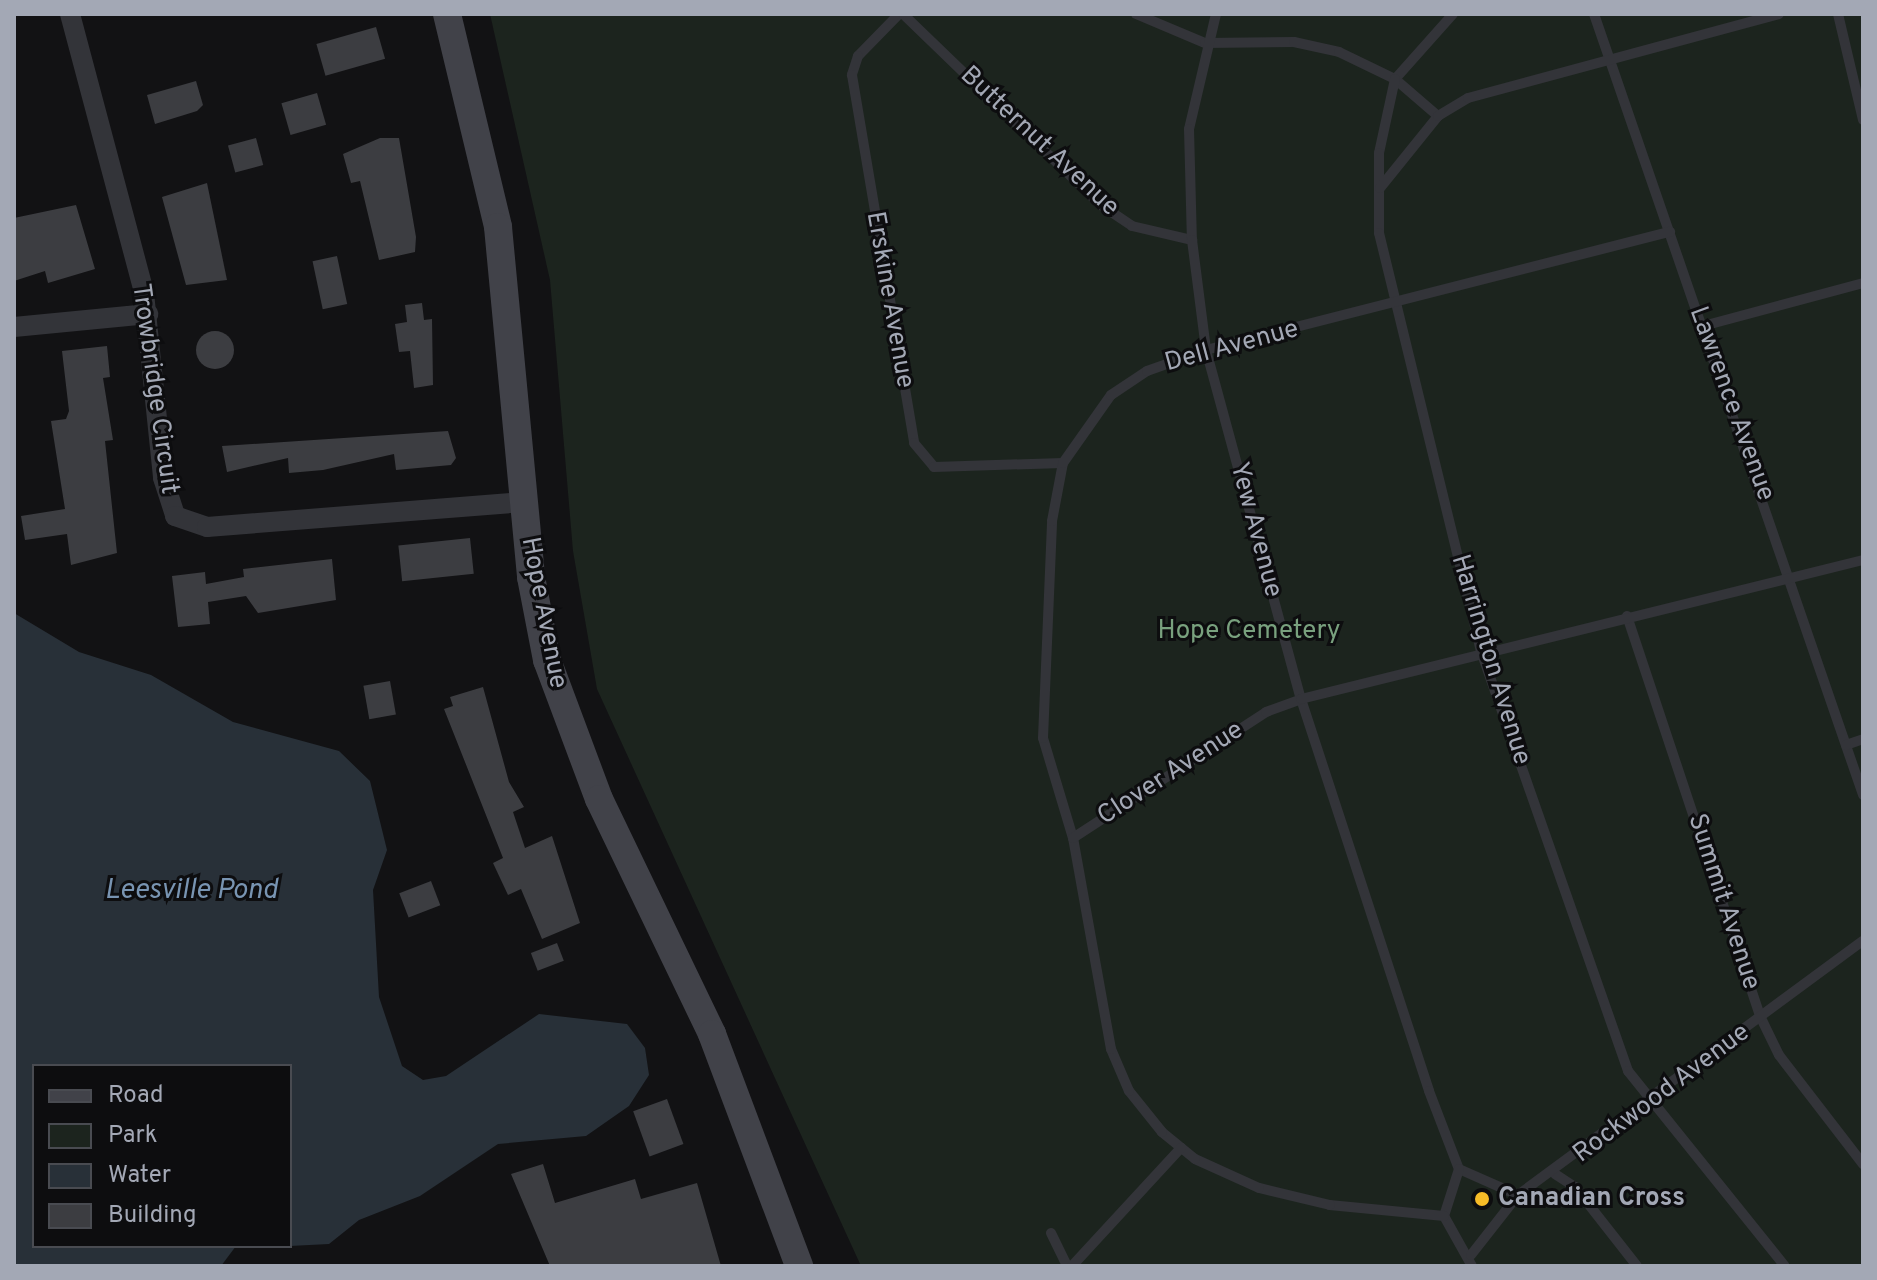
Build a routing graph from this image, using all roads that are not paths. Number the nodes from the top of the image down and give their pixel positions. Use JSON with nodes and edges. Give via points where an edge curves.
{"nodes":[{"id":1,"x":70,"y":14,"type":"edge"},
{"id":2,"x":447,"y":14,"type":"edge"},
{"id":3,"x":901,"y":14,"type":"edge"},
{"id":4,"x":1136,"y":14,"type":"edge"},
{"id":5,"x":1216,"y":14,"type":"edge"},
{"id":6,"x":1453,"y":14,"type":"edge"},
{"id":7,"x":1594,"y":14,"type":"edge"},
{"id":8,"x":1779,"y":14,"type":"edge"},
{"id":9,"x":1838,"y":14,"type":"edge"},
{"id":10,"x":1205,"y":43,"type":"junction"},
{"id":11,"x":1609,"y":55,"type":"junction"},
{"id":12,"x":1395,"y":79,"type":"junction"},
{"id":13,"x":1438,"y":116,"type":"junction"},
{"id":14,"x":1863,"y":120,"type":"edge"},
{"id":15,"x":1379,"y":190,"type":"junction"},
{"id":16,"x":1670,"y":232,"type":"junction"},
{"id":17,"x":1192,"y":240,"type":"junction"},
{"id":18,"x":1863,"y":283,"type":"edge"},
{"id":19,"x":1393,"y":307,"type":"junction"},
{"id":20,"x":148,"y":314,"type":"junction"},
{"id":21,"x":1703,"y":326,"type":"junction"},
{"id":22,"x":14,"y":327,"type":"edge"},
{"id":23,"x":1206,"y":350,"type":"junction"},
{"id":24,"x":1063,"y":463,"type":"junction"},
{"id":25,"x":523,"y":502,"type":"junction"},
{"id":26,"x":1863,"y":560,"type":"edge"},
{"id":27,"x":1792,"y":578,"type":"junction"},
{"id":28,"x":1627,"y":616,"type":"junction"},
{"id":29,"x":1482,"y":654,"type":"junction"},
{"id":30,"x":1301,"y":699,"type":"junction"},
{"id":31,"x":1863,"y":739,"type":"edge"},
{"id":32,"x":1846,"y":745,"type":"junction"},
{"id":33,"x":1863,"y":795,"type":"edge"},
{"id":34,"x":1073,"y":838,"type":"junction"},
{"id":35,"x":1863,"y":941,"type":"edge"},
{"id":36,"x":1761,"y":1018,"type":"junction"},
{"id":37,"x":1651,"y":1103,"type":"junction"},
{"id":38,"x":1181,"y":1148,"type":"junction"},
{"id":39,"x":1863,"y":1164,"type":"edge"},
{"id":40,"x":1459,"y":1169,"type":"junction"},
{"id":41,"x":1555,"y":1174,"type":"junction"},
{"id":42,"x":1518,"y":1195,"type":"junction"},
{"id":43,"x":1444,"y":1216,"type":"junction"},
{"id":44,"x":1051,"y":1233,"type":"dead end"},
{"id":45,"x":1472,"y":1261,"type":"edge"},
{"id":46,"x":799,"y":1266,"type":"edge"},
{"id":47,"x":1070,"y":1266,"type":"edge"},
{"id":48,"x":1637,"y":1266,"type":"edge"},
{"id":49,"x":1785,"y":1266,"type":"edge"}],
"edges":[{"from":1,"to":20,"type":"street","name":"Trowbridge Circuit"},
{"from":2,"to":25,"type":"main road","name":"Hope Avenue","via":[[498,227]]},
{"from":3,"to":17,"type":"lane","name":"Butternut Avenue","via":[[1101,205],[1132,226]]},
{"from":3,"to":24,"type":"lane","name":"Erskine Avenue","via":[[858,56],[852,75],[914,443],[934,467]]},
{"from":4,"to":10,"type":"lane"},
{"from":5,"to":10,"type":"lane","name":"Yew Avenue"},
{"from":6,"to":12,"type":"lane"},
{"from":7,"to":11,"type":"lane","name":"Lawrence Avenue"},
{"from":8,"to":11,"type":"lane"},
{"from":9,"to":14,"type":"lane"},
{"from":10,"to":12,"type":"lane","via":[[1294,42],[1339,52]]},
{"from":10,"to":17,"type":"lane","name":"Yew Avenue","via":[[1189,129]]},
{"from":11,"to":13,"type":"lane","via":[[1468,98]]},
{"from":11,"to":16,"type":"lane","name":"Lawrence Avenue"},
{"from":12,"to":13,"type":"lane"},
{"from":12,"to":15,"type":"lane","name":"Harrington Avenue"},
{"from":13,"to":15,"type":"lane"},
{"from":15,"to":19,"type":"lane","name":"Harrington Avenue"},
{"from":16,"to":19,"type":"lane","name":"Dell Avenue"},
{"from":16,"to":21,"type":"lane","name":"Lawrence Avenue"},
{"from":17,"to":23,"type":"lane","name":"Yew Avenue"},
{"from":18,"to":21,"type":"lane"},
{"from":19,"to":23,"type":"lane","name":"Dell Avenue"},
{"from":19,"to":29,"type":"lane","name":"Harrington Avenue"},
{"from":20,"to":22,"type":"street"},
{"from":20,"to":25,"type":"street","name":"Trowbridge Circuit","via":[[163,478],[168,504],[183,523],[207,527]]},
{"from":21,"to":27,"type":"lane","name":"Lawrence Avenue"},
{"from":23,"to":24,"type":"lane","name":"Dell Avenue","via":[[1147,371],[1111,395]]},
{"from":23,"to":30,"type":"lane","name":"Yew Avenue"},
{"from":24,"to":34,"type":"lane","name":"Dell Avenue","via":[[1045,605],[1043,738]]},
{"from":25,"to":46,"type":"main road","name":"Hope Avenue","via":[[531,577],[564,713],[712,1034]]},
{"from":26,"to":27,"type":"lane","name":"Clover Avenue"},
{"from":27,"to":28,"type":"lane","name":"Clover Avenue"},
{"from":27,"to":32,"type":"lane","name":"Lawrence Avenue"},
{"from":28,"to":29,"type":"lane","name":"Clover Avenue"},
{"from":28,"to":36,"type":"lane","name":"Summit Avenue"},
{"from":29,"to":30,"type":"lane","name":"Clover Avenue"},
{"from":29,"to":37,"type":"lane","name":"Harrington Avenue","via":[[1628,1071]]},
{"from":30,"to":34,"type":"lane","name":"Clover Avenue","via":[[1266,712]]},
{"from":30,"to":40,"type":"lane","name":"Yew Avenue"},
{"from":31,"to":32,"type":"lane"},
{"from":32,"to":33,"type":"lane","name":"Lawrence Avenue"},
{"from":34,"to":38,"type":"lane","name":"Clover Avenue","via":[[1111,1049],[1129,1091]]},
{"from":35,"to":36,"type":"lane","name":"Rockwood Avenue"},
{"from":36,"to":37,"type":"lane","name":"Rockwood Avenue"},
{"from":36,"to":39,"type":"lane","name":"Summit Avenue","via":[[1779,1055]]},
{"from":37,"to":41,"type":"lane","name":"Rockwood Avenue"},
{"from":37,"to":49,"type":"lane","name":"Harrington Avenue","via":[[1693,1145]]},
{"from":38,"to":43,"type":"lane","name":"Clover Avenue","via":[[1259,1188],[1330,1205]]},
{"from":38,"to":47,"type":"lane"},
{"from":40,"to":42,"type":"lane"},
{"from":40,"to":43,"type":"lane"},
{"from":41,"to":42,"type":"lane","name":"Rockwood Avenue"},
{"from":41,"to":48,"type":"lane","via":[[1575,1187]]},
{"from":42,"to":45,"type":"lane","name":"Rockwood Avenue"},
{"from":43,"to":45,"type":"lane"},
{"from":44,"to":47,"type":"lane"}]}
